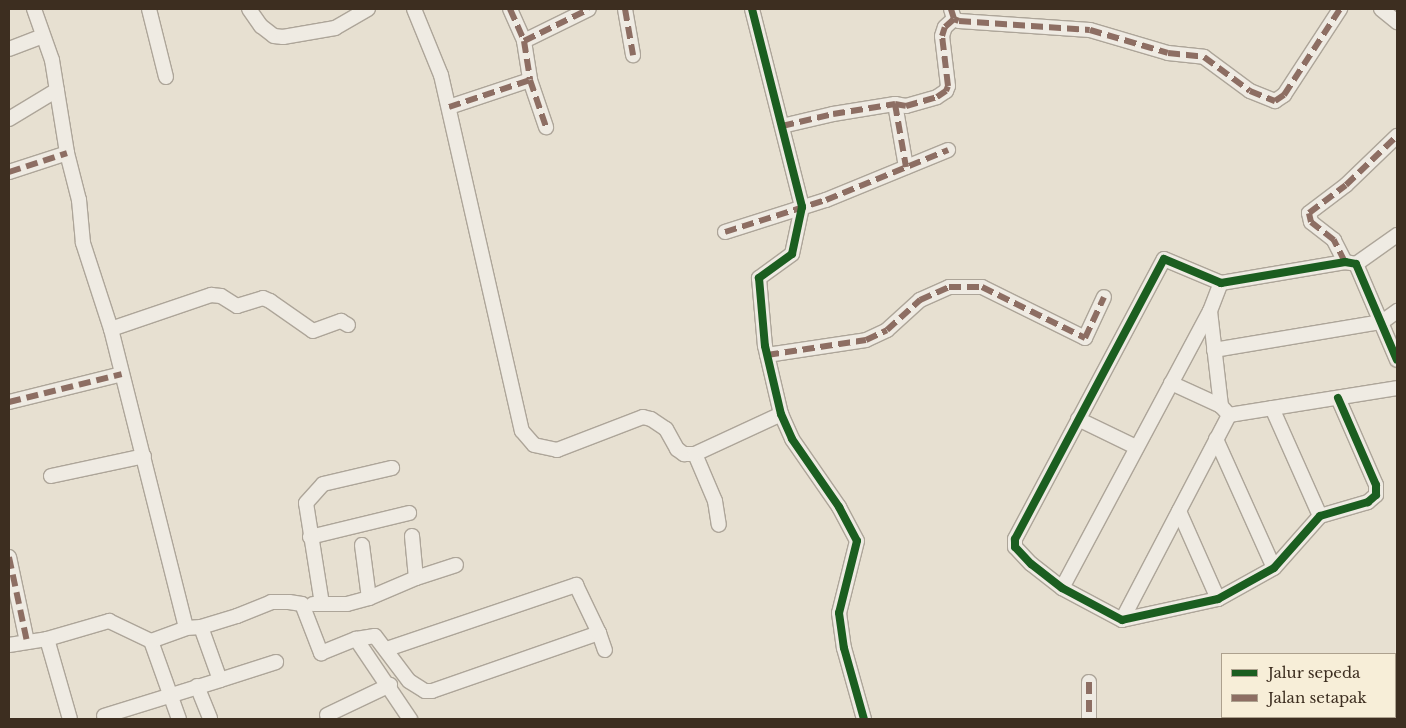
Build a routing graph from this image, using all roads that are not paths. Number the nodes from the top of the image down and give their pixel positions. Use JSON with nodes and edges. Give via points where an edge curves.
{"nodes":[{"id":1,"x":34,"y":9,"type":"edge"},
{"id":2,"x":148,"y":9,"type":"edge"},
{"id":3,"x":249,"y":9,"type":"edge"},
{"id":4,"x":368,"y":9,"type":"edge"},
{"id":5,"x":414,"y":9,"type":"edge"},
{"id":6,"x":510,"y":9,"type":"edge"},
{"id":7,"x":589,"y":9,"type":"edge"},
{"id":8,"x":625,"y":9,"type":"edge"},
{"id":9,"x":752,"y":9,"type":"edge"},
{"id":10,"x":1340,"y":9,"type":"edge"},
{"id":11,"x":1381,"y":9,"type":"edge"},
{"id":12,"x":952,"y":14,"type":"edge"},
{"id":13,"x":1397,"y":22,"type":"edge"},
{"id":14,"x":43,"y":36,"type":"junction"},
{"id":15,"x":524,"y":41,"type":"junction"},
{"id":16,"x":9,"y":49,"type":"edge"},
{"id":17,"x":633,"y":55,"type":"dead end"},
{"id":18,"x":166,"y":77,"type":"dead end"},
{"id":19,"x":530,"y":80,"type":"junction"},
{"id":20,"x":57,"y":90,"type":"junction"},
{"id":21,"x":895,"y":104,"type":"junction"},
{"id":22,"x":449,"y":106,"type":"junction"},
{"id":23,"x":9,"y":119,"type":"edge"},
{"id":24,"x":782,"y":126,"type":"junction"},
{"id":25,"x":546,"y":127,"type":"dead end"},
{"id":26,"x":1397,"y":136,"type":"edge"},
{"id":27,"x":948,"y":150,"type":"dead end"},
{"id":28,"x":67,"y":153,"type":"junction"},
{"id":29,"x":906,"y":167,"type":"junction"},
{"id":30,"x":9,"y":172,"type":"edge"},
{"id":31,"x":802,"y":207,"type":"junction"},
{"id":32,"x":725,"y":232,"type":"dead end"},
{"id":33,"x":1397,"y":235,"type":"edge"},
{"id":34,"x":1351,"y":263,"type":"junction"},
{"id":35,"x":1221,"y":283,"type":"junction"},
{"id":36,"x":1104,"y":297,"type":"dead end"},
{"id":37,"x":1210,"y":311,"type":"junction"},
{"id":38,"x":1397,"y":311,"type":"edge"},
{"id":39,"x":1382,"y":322,"type":"junction"},
{"id":40,"x":348,"y":325,"type":"dead end"},
{"id":41,"x":111,"y":329,"type":"junction"},
{"id":42,"x":1214,"y":350,"type":"junction"},
{"id":43,"x":767,"y":356,"type":"junction"},
{"id":44,"x":1397,"y":360,"type":"edge"},
{"id":45,"x":122,"y":374,"type":"junction"},
{"id":46,"x":1171,"y":383,"type":"junction"},
{"id":47,"x":1397,"y":388,"type":"edge"},
{"id":48,"x":1338,"y":398,"type":"junction"},
{"id":49,"x":9,"y":402,"type":"edge"},
{"id":50,"x":1272,"y":408,"type":"junction"},
{"id":51,"x":1225,"y":410,"type":"junction"},
{"id":52,"x":781,"y":414,"type":"junction"},
{"id":53,"x":1078,"y":419,"type":"junction"},
{"id":54,"x":1216,"y":439,"type":"junction"},
{"id":55,"x":1136,"y":447,"type":"junction"},
{"id":56,"x":695,"y":454,"type":"junction"},
{"id":57,"x":144,"y":456,"type":"junction"},
{"id":58,"x":392,"y":468,"type":"dead end"},
{"id":59,"x":51,"y":476,"type":"dead end"},
{"id":60,"x":1179,"y":511,"type":"junction"},
{"id":61,"x":409,"y":513,"type":"dead end"},
{"id":62,"x":1320,"y":516,"type":"junction"},
{"id":63,"x":719,"y":525,"type":"dead end"},
{"id":64,"x":412,"y":536,"type":"dead end"},
{"id":65,"x":310,"y":537,"type":"junction"},
{"id":66,"x":362,"y":545,"type":"dead end"},
{"id":67,"x":9,"y":557,"type":"edge"},
{"id":68,"x":456,"y":565,"type":"dead end"},
{"id":69,"x":1274,"y":568,"type":"junction"},
{"id":70,"x":416,"y":578,"type":"junction"},
{"id":71,"x":1062,"y":588,"type":"junction"},
{"id":72,"x":369,"y":598,"type":"junction"},
{"id":73,"x":1218,"y":599,"type":"junction"},
{"id":74,"x":302,"y":604,"type":"junction"},
{"id":75,"x":322,"y":604,"type":"junction"},
{"id":76,"x":1122,"y":620,"type":"junction"},
{"id":77,"x":201,"y":627,"type":"junction"},
{"id":78,"x":186,"y":628,"type":"junction"},
{"id":79,"x":599,"y":633,"type":"junction"},
{"id":80,"x":47,"y":639,"type":"junction"},
{"id":81,"x":356,"y":639,"type":"junction"},
{"id":82,"x":151,"y":641,"type":"junction"},
{"id":83,"x":27,"y":642,"type":"junction"},
{"id":84,"x":9,"y":645,"type":"edge"},
{"id":85,"x":387,"y":649,"type":"junction"},
{"id":86,"x":605,"y":650,"type":"dead end"},
{"id":87,"x":276,"y":662,"type":"dead end"},
{"id":88,"x":220,"y":680,"type":"junction"},
{"id":89,"x":1089,"y":682,"type":"dead end"},
{"id":90,"x":390,"y":685,"type":"junction"},
{"id":91,"x":197,"y":686,"type":"junction"},
{"id":92,"x":172,"y":696,"type":"junction"},
{"id":93,"x":327,"y":715,"type":"dead end"},
{"id":94,"x":104,"y":716,"type":"dead end"},
{"id":95,"x":70,"y":719,"type":"edge"},
{"id":96,"x":179,"y":719,"type":"edge"},
{"id":97,"x":210,"y":719,"type":"edge"},
{"id":98,"x":410,"y":719,"type":"edge"},
{"id":99,"x":864,"y":719,"type":"edge"},
{"id":100,"x":1089,"y":719,"type":"edge"}],
"edges":[{"from":1,"to":14,"type":"street"},
{"from":2,"to":18,"type":"street"},
{"from":3,"to":4,"type":"street","via":[[261,26],[274,36],[283,37],[335,28]]},
{"from":5,"to":22,"type":"street","via":[[441,75]]},
{"from":6,"to":15,"type":"street"},
{"from":7,"to":15,"type":"street"},
{"from":8,"to":17,"type":"street"},
{"from":9,"to":24,"type":"street"},
{"from":10,"to":12,"type":"street","via":[[1284,95],[1275,101],[1250,90],[1204,57],[1159,51],[1090,30]]},
{"from":11,"to":13,"type":"street"},
{"from":12,"to":21,"type":"street","via":[[942,36],[946,91],[906,106]]},
{"from":14,"to":16,"type":"street"},
{"from":14,"to":20,"type":"street","via":[[52,60]]},
{"from":15,"to":19,"type":"street"},
{"from":19,"to":22,"type":"street"},
{"from":19,"to":25,"type":"street"},
{"from":20,"to":23,"type":"street"},
{"from":20,"to":28,"type":"street"},
{"from":21,"to":24,"type":"street"},
{"from":21,"to":29,"type":"street"},
{"from":22,"to":56,"type":"street","via":[[522,432],[534,445],[557,450],[643,417],[661,424],[677,449],[684,454]]},
{"from":24,"to":31,"type":"street","via":[[790,171]]},
{"from":26,"to":34,"type":"street","via":[[1346,185],[1309,213],[1311,222],[1334,240]]},
{"from":27,"to":29,"type":"street"},
{"from":28,"to":30,"type":"street"},
{"from":28,"to":41,"type":"street","via":[[79,200],[87,260]]},
{"from":29,"to":31,"type":"street","via":[[852,191]]},
{"from":31,"to":32,"type":"street"},
{"from":31,"to":43,"type":"street","via":[[792,254],[763,274],[758,284]]},
{"from":33,"to":34,"type":"street"},
{"from":34,"to":35,"type":"street"},
{"from":34,"to":39,"type":"street"},
{"from":35,"to":37,"type":"street"},
{"from":35,"to":53,"type":"street","via":[[1170,260],[1160,263]]},
{"from":36,"to":43,"type":"street","via":[[1085,338],[982,287],[949,287],[920,300],[887,330],[866,340]]},
{"from":37,"to":42,"type":"street"},
{"from":37,"to":46,"type":"street"},
{"from":38,"to":39,"type":"street"},
{"from":39,"to":42,"type":"street"},
{"from":39,"to":44,"type":"street"},
{"from":40,"to":41,"type":"street","via":[[341,322],[313,331],[263,298],[237,306],[221,296],[211,295]]},
{"from":41,"to":45,"type":"street"},
{"from":42,"to":51,"type":"street"},
{"from":43,"to":52,"type":"street"},
{"from":45,"to":49,"type":"street"},
{"from":45,"to":57,"type":"street"},
{"from":46,"to":51,"type":"street"},
{"from":46,"to":55,"type":"street"},
{"from":47,"to":48,"type":"street"},
{"from":48,"to":50,"type":"street"},
{"from":48,"to":62,"type":"street","via":[[1376,485],[1376,494],[1368,502]]},
{"from":50,"to":51,"type":"street"},
{"from":50,"to":62,"type":"street"},
{"from":51,"to":54,"type":"street"},
{"from":52,"to":56,"type":"street"},
{"from":52,"to":99,"type":"street","via":[[800,455],[839,508],[857,541],[839,613],[844,648]]},
{"from":53,"to":55,"type":"street"},
{"from":53,"to":71,"type":"street","via":[[1015,539],[1019,553]]},
{"from":54,"to":60,"type":"street"},
{"from":54,"to":69,"type":"street"},
{"from":55,"to":71,"type":"street"},
{"from":56,"to":63,"type":"street","via":[[715,502]]},
{"from":57,"to":59,"type":"street"},
{"from":57,"to":78,"type":"street"},
{"from":58,"to":65,"type":"street","via":[[323,484],[306,502]]},
{"from":60,"to":73,"type":"street"},
{"from":60,"to":76,"type":"street"},
{"from":61,"to":65,"type":"street"},
{"from":62,"to":69,"type":"street"},
{"from":64,"to":70,"type":"street"},
{"from":65,"to":75,"type":"street"},
{"from":66,"to":72,"type":"street"},
{"from":67,"to":83,"type":"street"},
{"from":68,"to":70,"type":"street"},
{"from":69,"to":73,"type":"street"},
{"from":70,"to":72,"type":"street"},
{"from":71,"to":76,"type":"street"},
{"from":72,"to":75,"type":"street"},
{"from":73,"to":76,"type":"street"},
{"from":74,"to":75,"type":"street"},
{"from":74,"to":77,"type":"street","via":[[271,602]]},
{"from":74,"to":81,"type":"street","via":[[322,653]]},
{"from":77,"to":78,"type":"street"},
{"from":77,"to":88,"type":"street"},
{"from":78,"to":82,"type":"street"},
{"from":79,"to":85,"type":"street","via":[[432,691],[410,682]]},
{"from":79,"to":85,"type":"street","via":[[576,584]]},
{"from":79,"to":86,"type":"street"},
{"from":80,"to":82,"type":"street","via":[[109,621]]},
{"from":80,"to":83,"type":"street"},
{"from":80,"to":95,"type":"street"},
{"from":81,"to":85,"type":"street","via":[[375,636]]},
{"from":81,"to":90,"type":"street"},
{"from":82,"to":92,"type":"street"},
{"from":83,"to":84,"type":"street"},
{"from":87,"to":88,"type":"street"},
{"from":88,"to":91,"type":"street"},
{"from":89,"to":100,"type":"street"},
{"from":90,"to":93,"type":"street"},
{"from":90,"to":98,"type":"street"},
{"from":91,"to":92,"type":"street"},
{"from":91,"to":97,"type":"street"},
{"from":92,"to":94,"type":"street"},
{"from":92,"to":96,"type":"street"}]}
